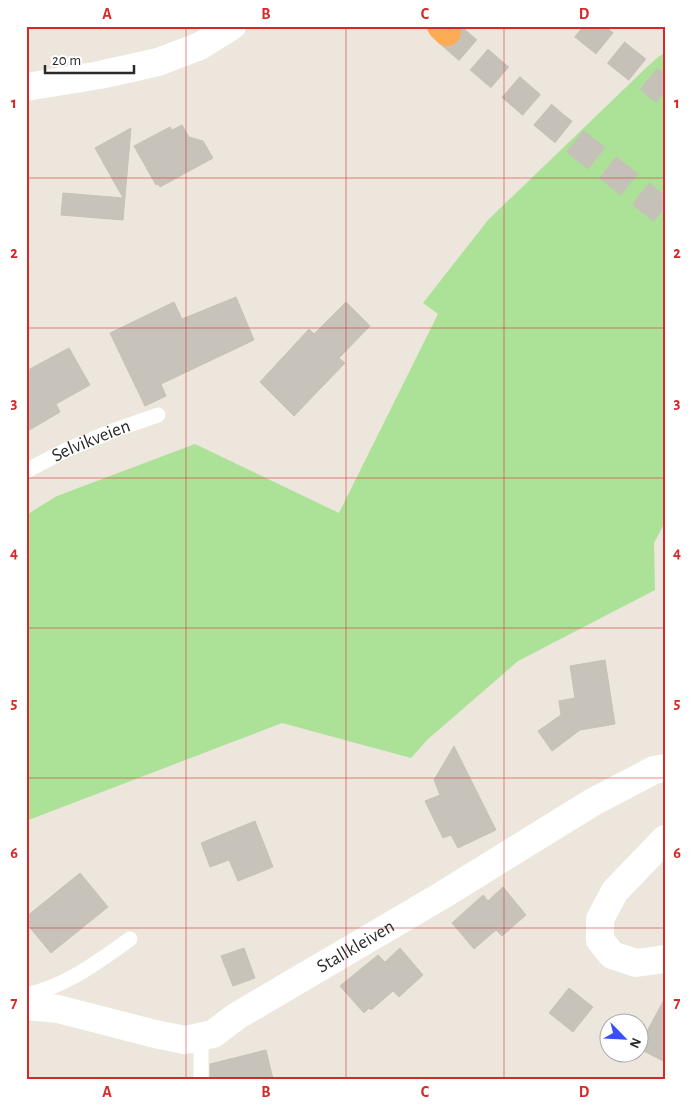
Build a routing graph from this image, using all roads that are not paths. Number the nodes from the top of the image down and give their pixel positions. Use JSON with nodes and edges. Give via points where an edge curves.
{"nodes":[{"id":1,"x":232,"y":26,"type":"edge"},
{"id":2,"x":26,"y":87,"type":"edge"},
{"id":3,"x":158,"y":415,"type":"dead end"},
{"id":4,"x":26,"y":471,"type":"edge"},
{"id":5,"x":665,"y":768,"type":"edge"},
{"id":6,"x":665,"y":839,"type":"edge"},
{"id":7,"x":130,"y":939,"type":"dead end"},
{"id":8,"x":665,"y":959,"type":"edge"},
{"id":9,"x":26,"y":995,"type":"edge"},
{"id":10,"x":26,"y":1006,"type":"edge"},
{"id":11,"x":201,"y":1037,"type":"junction"},
{"id":12,"x":201,"y":1079,"type":"edge"}],
"edges":[{"from":1,"to":2,"type":"street","via":[[200,46],[158,62]]},
{"from":3,"to":4,"type":"lane","name":"Selvikveien","via":[[66,450]]},
{"from":5,"to":11,"type":"street","name":"Stallkleiven","via":[[654,770],[594,802],[237,1016],[213,1034]]},
{"from":6,"to":8,"type":"street","via":[[615,891],[600,919],[600,940],[612,955],[636,963]]},
{"from":7,"to":9,"type":"lane","via":[[69,979]]},
{"from":10,"to":11,"type":"street","name":"Stallkleiven","via":[[58,1009],[185,1040]]},
{"from":11,"to":12,"type":"lane"}]}
